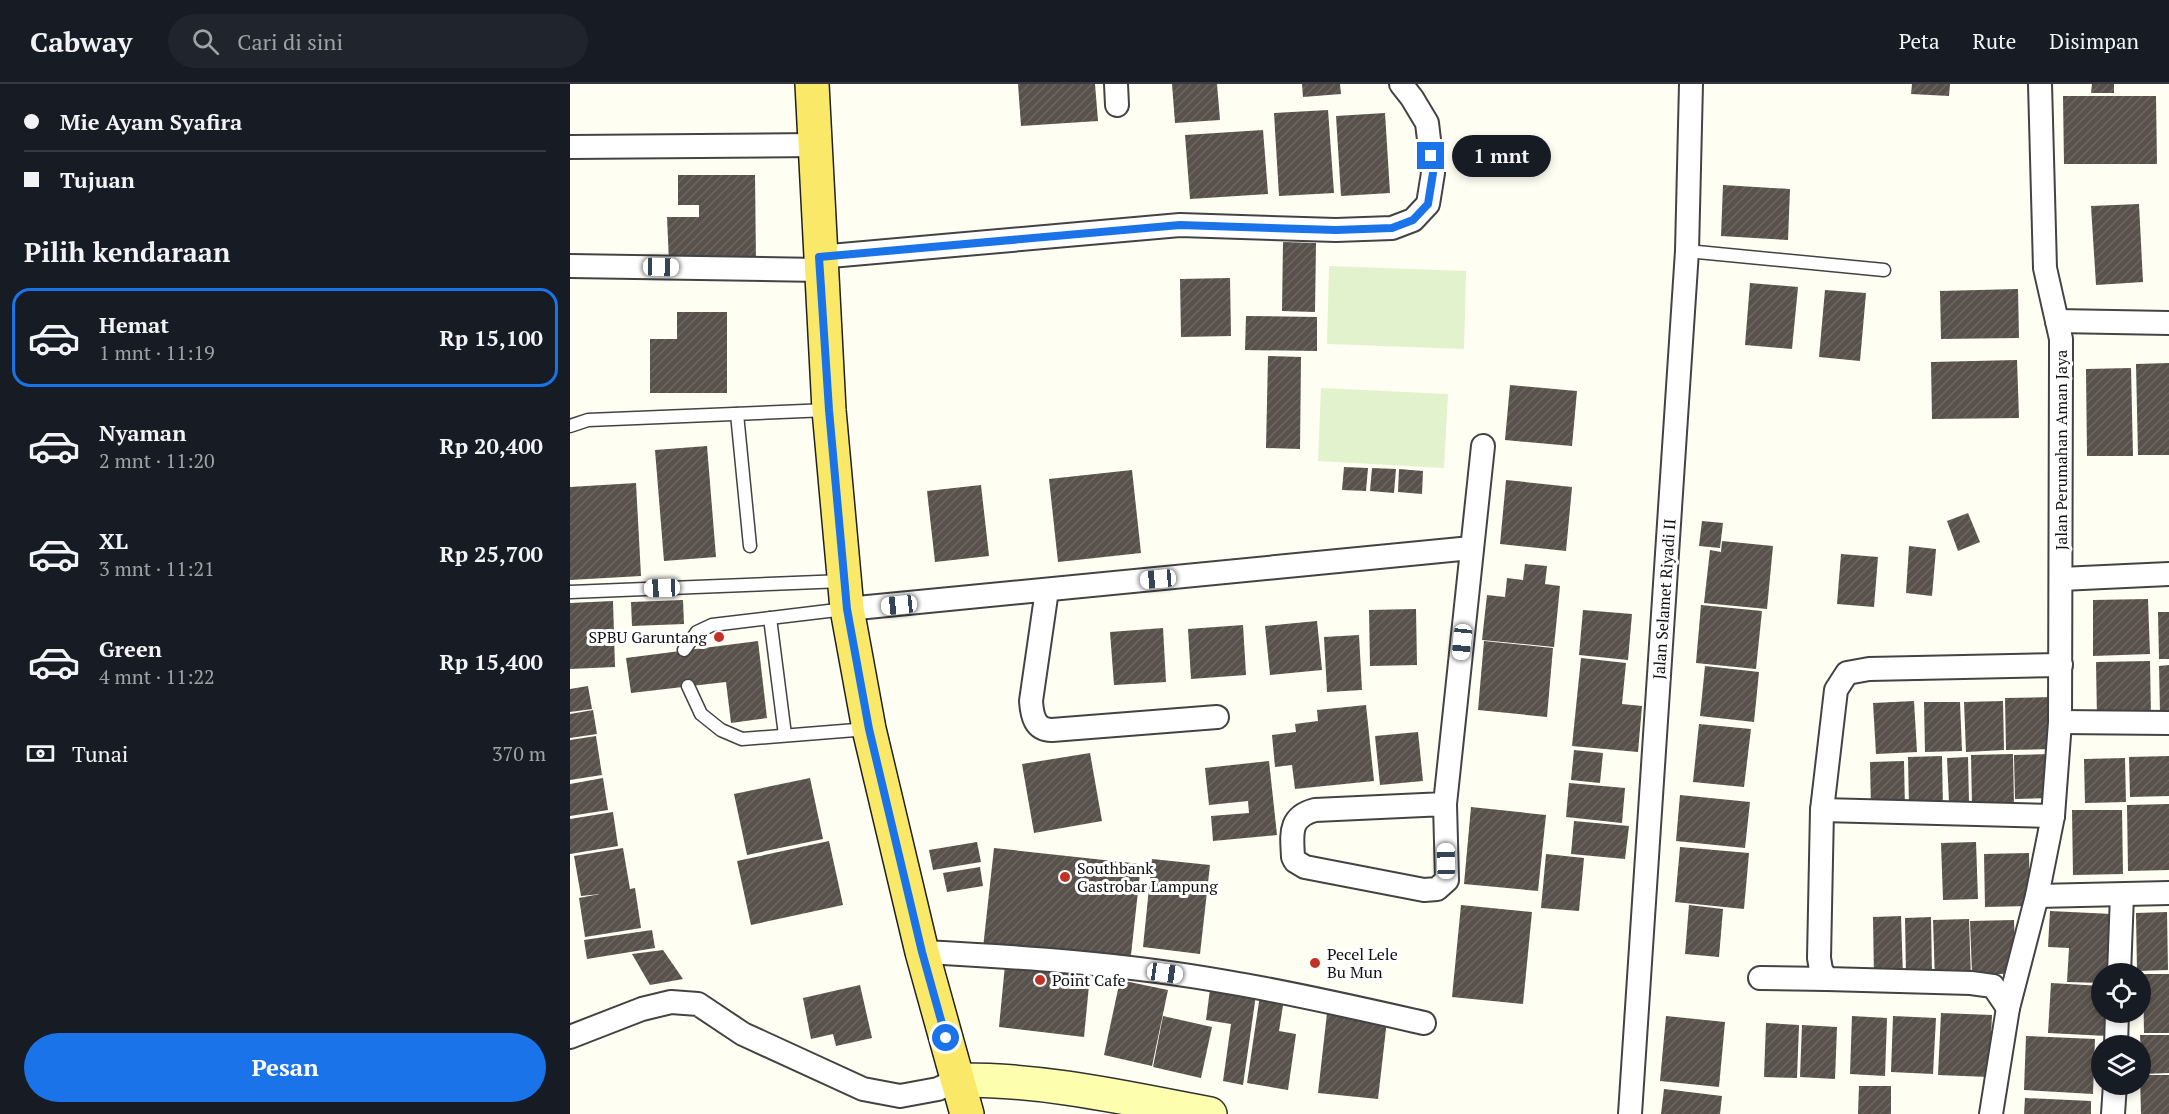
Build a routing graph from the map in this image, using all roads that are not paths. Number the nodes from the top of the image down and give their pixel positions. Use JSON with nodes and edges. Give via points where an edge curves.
{"nodes":[{"id":1,"x":812,"y":84,"type":"edge"},
{"id":2,"x":1401,"y":84,"type":"edge"},
{"id":3,"x":1691,"y":84,"type":"edge"},
{"id":4,"x":2040,"y":84,"type":"edge"},
{"id":5,"x":815,"y":145,"type":"junction"},
{"id":6,"x":570,"y":147,"type":"edge"},
{"id":7,"x":1688,"y":250,"type":"junction"},
{"id":8,"x":820,"y":263,"type":"junction"},
{"id":9,"x":570,"y":266,"type":"edge"},
{"id":10,"x":1884,"y":270,"type":"dead end"},
{"id":11,"x":2056,"y":321,"type":"junction"},
{"id":12,"x":2169,"y":323,"type":"edge"},
{"id":13,"x":829,"y":410,"type":"junction"},
{"id":14,"x":737,"y":414,"type":"junction"},
{"id":15,"x":570,"y":426,"type":"edge"},
{"id":16,"x":1483,"y":446,"type":"dead end"},
{"id":17,"x":750,"y":546,"type":"dead end"},
{"id":18,"x":1471,"y":548,"type":"junction"},
{"id":19,"x":2169,"y":574,"type":"edge"},
{"id":20,"x":2061,"y":579,"type":"junction"},
{"id":21,"x":1047,"y":590,"type":"junction"},
{"id":22,"x":570,"y":592,"type":"edge"},
{"id":23,"x":846,"y":595,"type":"junction"},
{"id":24,"x":770,"y":618,"type":"junction"},
{"id":25,"x":684,"y":650,"type":"dead end"},
{"id":26,"x":2061,"y":665,"type":"junction"},
{"id":27,"x":688,"y":686,"type":"dead end"},
{"id":28,"x":1217,"y":717,"type":"dead end"},
{"id":29,"x":2060,"y":722,"type":"junction"},
{"id":30,"x":2169,"y":723,"type":"edge"},
{"id":31,"x":869,"y":729,"type":"junction"},
{"id":32,"x":786,"y":735,"type":"junction"},
{"id":33,"x":1445,"y":804,"type":"junction"},
{"id":34,"x":1822,"y":810,"type":"junction"},
{"id":35,"x":2053,"y":816,"type":"junction"},
{"id":36,"x":2169,"y":893,"type":"edge"},
{"id":37,"x":2122,"y":895,"type":"junction"},
{"id":38,"x":2037,"y":896,"type":"junction"},
{"id":39,"x":922,"y":952,"type":"junction"},
{"id":40,"x":2119,"y":963,"type":"edge"},
{"id":41,"x":1760,"y":978,"type":"dead end"},
{"id":42,"x":1827,"y":979,"type":"junction"},
{"id":43,"x":2008,"y":1008,"type":"junction"},
{"id":44,"x":1424,"y":1023,"type":"dead end"},
{"id":45,"x":571,"y":1032,"type":"edge"},
{"id":46,"x":957,"y":1080,"type":"junction"},
{"id":47,"x":2114,"y":1095,"type":"edge"},
{"id":48,"x":967,"y":1114,"type":"edge"},
{"id":49,"x":1210,"y":1114,"type":"edge"},
{"id":50,"x":1630,"y":1114,"type":"edge"},
{"id":51,"x":1991,"y":1114,"type":"edge"},
{"id":52,"x":2113,"y":1114,"type":"edge"}],
"edges":[{"from":1,"to":5,"type":"main road"},
{"from":2,"to":8,"type":"street","via":[[1427,123],[1433,173],[1428,204],[1413,220],[1392,228],[1180,225]]},
{"from":3,"to":7,"type":"street","name":"Jalan Selamet Riyadi II"},
{"from":4,"to":11,"type":"street","name":"Jalan Perumahan Aman Jaya","via":[[2045,268]]},
{"from":5,"to":6,"type":"street"},
{"from":5,"to":8,"type":"main road"},
{"from":7,"to":10,"type":"lane"},
{"from":7,"to":50,"type":"street","name":"Jalan Selamet Riyadi II"},
{"from":8,"to":9,"type":"street"},
{"from":8,"to":13,"type":"main road"},
{"from":11,"to":12,"type":"street"},
{"from":11,"to":20,"type":"street","name":"Jalan Perumahan Aman Jaya","via":[[2061,339]]},
{"from":13,"to":14,"type":"lane"},
{"from":13,"to":23,"type":"main road"},
{"from":14,"to":15,"type":"lane","via":[[588,420]]},
{"from":14,"to":17,"type":"lane"},
{"from":16,"to":18,"type":"street"},
{"from":18,"to":21,"type":"street"},
{"from":18,"to":33,"type":"street"},
{"from":19,"to":20,"type":"street"},
{"from":20,"to":26,"type":"street","name":"Jalan Perumahan Aman Jaya"},
{"from":21,"to":23,"type":"street"},
{"from":21,"to":28,"type":"street","via":[[1031,701],[1039,727],[1052,730]]},
{"from":22,"to":23,"type":"lane"},
{"from":23,"to":24,"type":"lane"},
{"from":23,"to":31,"type":"main road"},
{"from":24,"to":25,"type":"lane","via":[[712,625],[697,632]]},
{"from":24,"to":32,"type":"lane"},
{"from":26,"to":29,"type":"street","name":"Jalan Perumahan Aman Jaya"},
{"from":26,"to":34,"type":"street","via":[[1869,669],[1847,673],[1836,690]]},
{"from":27,"to":32,"type":"lane","via":[[701,714],[721,730],[742,739]]},
{"from":29,"to":30,"type":"street"},
{"from":29,"to":35,"type":"street","name":"Jalan Perumahan Aman Jaya"},
{"from":31,"to":32,"type":"lane"},
{"from":31,"to":39,"type":"main road"},
{"from":33,"to":33,"type":"street","via":[[1447,880],[1437,889],[1424,890],[1305,867],[1293,857],[1292,829],[1306,812]]},
{"from":34,"to":35,"type":"street"},
{"from":34,"to":42,"type":"street","via":[[1819,958]]},
{"from":35,"to":38,"type":"street","name":"Jalan Perumahan Aman Jaya"},
{"from":36,"to":37,"type":"street"},
{"from":37,"to":38,"type":"street"},
{"from":37,"to":40,"type":"street"},
{"from":38,"to":43,"type":"street","name":"Jalan Perumahan Aman Jaya"},
{"from":39,"to":44,"type":"street","via":[[1024,957],[1203,978]]},
{"from":39,"to":46,"type":"main road"},
{"from":41,"to":42,"type":"street"},
{"from":42,"to":43,"type":"street","via":[[1993,986]]},
{"from":43,"to":51,"type":"street","name":"Jalan Perumahan Aman Jaya"},
{"from":45,"to":46,"type":"street","via":[[671,1002],[698,1004],[743,1034],[863,1089],[900,1096],[938,1089]]},
{"from":46,"to":48,"type":"main road"},
{"from":46,"to":49,"type":"main road","via":[[1085,1089]]},
{"from":47,"to":52,"type":"street"}]}
